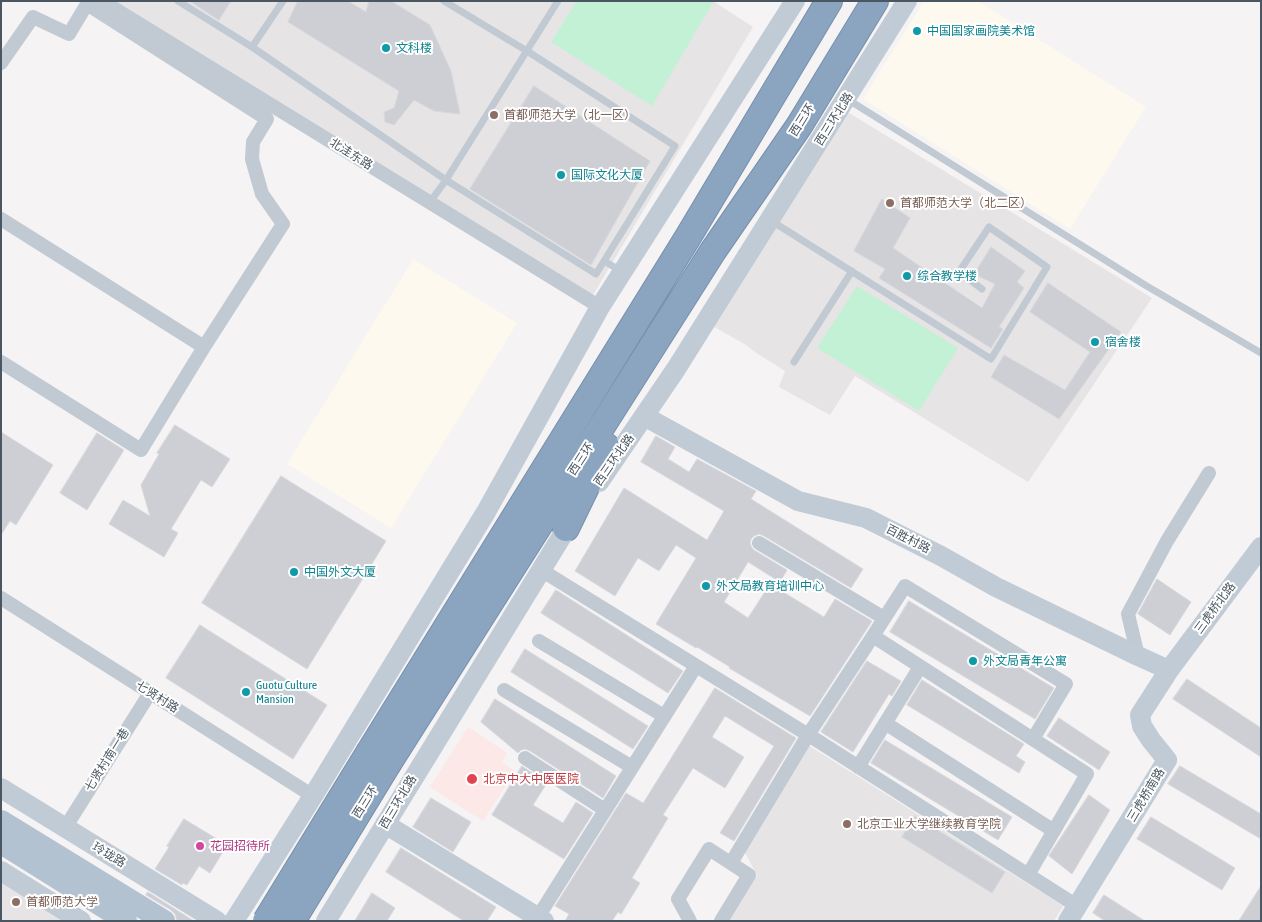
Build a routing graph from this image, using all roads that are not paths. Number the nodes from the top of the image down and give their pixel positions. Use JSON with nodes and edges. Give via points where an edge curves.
{"nodes":[{"id":1,"x":102,"y":1,"type":"edge"},
{"id":2,"x":178,"y":1,"type":"edge"},
{"id":3,"x":283,"y":1,"type":"edge"},
{"id":4,"x":444,"y":1,"type":"edge"},
{"id":5,"x":558,"y":1,"type":"edge"},
{"id":6,"x":795,"y":1,"type":"edge"},
{"id":7,"x":829,"y":1,"type":"edge"},
{"id":8,"x":846,"y":1,"type":"edge"},
{"id":9,"x":858,"y":1,"type":"edge"},
{"id":10,"x":875,"y":1,"type":"edge"},
{"id":11,"x":894,"y":1,"type":"edge"},
{"id":12,"x":907,"y":1,"type":"edge"},
{"id":13,"x":252,"y":47,"type":"junction"},
{"id":14,"x":846,"y":50,"type":"junction"},
{"id":15,"x":527,"y":51,"type":"junction"},
{"id":16,"x":1,"y":64,"type":"edge"},
{"id":17,"x":846,"y":99,"type":"junction"},
{"id":18,"x":782,"y":115,"type":"junction"},
{"id":19,"x":446,"y":180,"type":"junction"},
{"id":20,"x":430,"y":202,"type":"junction"},
{"id":21,"x":1,"y":219,"type":"edge"},
{"id":22,"x":770,"y":220,"type":"junction"},
{"id":23,"x":688,"y":237,"type":"junction"},
{"id":24,"x":713,"y":251,"type":"junction"},
{"id":25,"x":604,"y":260,"type":"junction"},
{"id":26,"x":622,"y":272,"type":"junction"},
{"id":27,"x":852,"y":272,"type":"junction"},
{"id":28,"x":982,"y":289,"type":"dead end"},
{"id":29,"x":600,"y":307,"type":"junction"},
{"id":30,"x":661,"y":334,"type":"junction"},
{"id":31,"x":204,"y":347,"type":"junction"},
{"id":32,"x":1261,"y":353,"type":"edge"},
{"id":33,"x":1,"y":362,"type":"edge"},
{"id":34,"x":794,"y":362,"type":"dead end"},
{"id":35,"x":644,"y":416,"type":"junction"},
{"id":36,"x":1209,"y":472,"type":"dead end"},
{"id":37,"x":566,"y":528,"type":"junction"},
{"id":38,"x":759,"y":543,"type":"dead end"},
{"id":39,"x":1261,"y":547,"type":"edge"},
{"id":40,"x":541,"y":570,"type":"junction"},
{"id":41,"x":1,"y":598,"type":"edge"},
{"id":42,"x":884,"y":618,"type":"junction"},
{"id":43,"x":873,"y":636,"type":"junction"},
{"id":44,"x":539,"y":641,"type":"dead end"},
{"id":45,"x":1138,"y":656,"type":"junction"},
{"id":46,"x":696,"y":666,"type":"junction"},
{"id":47,"x":920,"y":667,"type":"junction"},
{"id":48,"x":1169,"y":670,"type":"junction"},
{"id":49,"x":504,"y":690,"type":"dead end"},
{"id":50,"x":150,"y":693,"type":"junction"},
{"id":51,"x":664,"y":716,"type":"junction"},
{"id":52,"x":885,"y":724,"type":"junction"},
{"id":53,"x":808,"y":735,"type":"junction"},
{"id":54,"x":1033,"y":739,"type":"junction"},
{"id":55,"x":380,"y":757,"type":"junction"},
{"id":56,"x":525,"y":758,"type":"dead end"},
{"id":57,"x":632,"y":767,"type":"junction"},
{"id":58,"x":858,"y":767,"type":"junction"},
{"id":59,"x":1,"y":788,"type":"edge"},
{"id":60,"x":313,"y":796,"type":"junction"},
{"id":61,"x":605,"y":810,"type":"junction"},
{"id":62,"x":1,"y":821,"type":"edge"},
{"id":63,"x":385,"y":824,"type":"junction"},
{"id":64,"x":295,"y":825,"type":"junction"},
{"id":65,"x":65,"y":828,"type":"junction"},
{"id":66,"x":1054,"y":831,"type":"junction"},
{"id":67,"x":1,"y":843,"type":"edge"},
{"id":68,"x":280,"y":848,"type":"junction"},
{"id":69,"x":731,"y":863,"type":"junction"},
{"id":70,"x":360,"y":866,"type":"junction"},
{"id":71,"x":1,"y":871,"type":"edge"},
{"id":72,"x":1028,"y":875,"type":"junction"},
{"id":73,"x":1072,"y":914,"type":"edge"},
{"id":74,"x":541,"y":919,"type":"edge"},
{"id":75,"x":81,"y":921,"type":"edge"},
{"id":76,"x":126,"y":921,"type":"edge"},
{"id":77,"x":164,"y":921,"type":"edge"},
{"id":78,"x":217,"y":921,"type":"edge"},
{"id":79,"x":234,"y":921,"type":"edge"},
{"id":80,"x":266,"y":921,"type":"edge"},
{"id":81,"x":281,"y":921,"type":"edge"},
{"id":82,"x":292,"y":921,"type":"edge"},
{"id":83,"x":326,"y":921,"type":"edge"},
{"id":84,"x":690,"y":921,"type":"edge"},
{"id":85,"x":721,"y":921,"type":"edge"}],
"edges":[{"from":1,"to":20,"type":"street","name":"北洼东路"},
{"from":2,"to":13,"type":"lane"},
{"from":3,"to":13,"type":"lane"},
{"from":4,"to":15,"type":"lane"},
{"from":5,"to":15,"type":"lane"},
{"from":6,"to":26,"type":"street"},
{"from":7,"to":23,"type":"highway","name":"西三环"},
{"from":8,"to":18,"type":"highway"},
{"from":9,"to":18,"type":"highway"},
{"from":10,"to":14,"type":"highway","name":"西三环"},
{"from":11,"to":14,"type":"highway"},
{"from":12,"to":17,"type":"street","name":"西三环北路"},
{"from":13,"to":19,"type":"lane"},
{"from":14,"to":24,"type":"highway","name":"西三环","via":[[799,126]]},
{"from":15,"to":19,"type":"lane"},
{"from":15,"to":25,"type":"lane","via":[[675,146]]},
{"from":16,"to":31,"type":"street","via":[[33,17],[69,34],[87,4],[267,119],[253,142],[252,159],[262,194],[283,224]]},
{"from":17,"to":22,"type":"street","name":"西三环北路"},
{"from":17,"to":32,"type":"lane","via":[[1145,286]]},
{"from":18,"to":23,"type":"highway"},
{"from":18,"to":24,"type":"highway"},
{"from":19,"to":20,"type":"lane"},
{"from":19,"to":25,"type":"lane","via":[[596,274]]},
{"from":20,"to":29,"type":"street","name":"北洼东路"},
{"from":21,"to":31,"type":"street"},
{"from":22,"to":27,"type":"lane"},
{"from":22,"to":35,"type":"street","name":"西三环北路"},
{"from":23,"to":55,"type":"highway","name":"西三环"},
{"from":24,"to":30,"type":"highway","name":"西三环"},
{"from":25,"to":26,"type":"lane"},
{"from":26,"to":29,"type":"street"},
{"from":27,"to":28,"type":"lane","via":[[991,358],[1047,268],[989,227],[959,272]]},
{"from":27,"to":34,"type":"lane"},
{"from":29,"to":60,"type":"street","via":[[486,512]]},
{"from":30,"to":37,"type":"highway"},
{"from":30,"to":55,"type":"highway","name":"西三环"},
{"from":31,"to":33,"type":"street","via":[[140,450]]},
{"from":35,"to":37,"type":"street","name":"西三环北路"},
{"from":35,"to":45,"type":"street","name":"百胜村路","via":[[798,501],[866,518],[996,587]]},
{"from":36,"to":45,"type":"street","via":[[1128,614]]},
{"from":37,"to":40,"type":"street","name":"西三环北路"},
{"from":38,"to":42,"type":"street"},
{"from":39,"to":48,"type":"street","name":"三虎桥北路"},
{"from":40,"to":46,"type":"street"},
{"from":40,"to":63,"type":"street","name":"西三环北路"},
{"from":41,"to":50,"type":"street","name":"七贤村路"},
{"from":42,"to":43,"type":"street"},
{"from":42,"to":54,"type":"street","via":[[905,586],[1066,684]]},
{"from":43,"to":47,"type":"street"},
{"from":43,"to":53,"type":"street"},
{"from":44,"to":51,"type":"street"},
{"from":45,"to":48,"type":"street","name":"百胜村路"},
{"from":46,"to":51,"type":"street"},
{"from":46,"to":53,"type":"street"},
{"from":47,"to":52,"type":"street"},
{"from":47,"to":54,"type":"street"},
{"from":48,"to":73,"type":"street","name":"三虎桥南路","via":[[1140,715],[1150,740],[1167,760]]},
{"from":49,"to":57,"type":"street"},
{"from":50,"to":60,"type":"street","name":"七贤村路"},
{"from":50,"to":65,"type":"street","name":"七贤村南一巷"},
{"from":51,"to":57,"type":"street"},
{"from":52,"to":58,"type":"street"},
{"from":52,"to":66,"type":"street"},
{"from":53,"to":58,"type":"street"},
{"from":53,"to":69,"type":"street"},
{"from":54,"to":66,"type":"street","via":[[1087,774]]},
{"from":55,"to":80,"type":"highway","name":"西三环","bridge":true},
{"from":55,"to":82,"type":"highway","name":"西三环","bridge":true},
{"from":56,"to":61,"type":"street"},
{"from":57,"to":61,"type":"street"},
{"from":58,"to":72,"type":"street"},
{"from":59,"to":65,"type":"street","name":"玲珑路"},
{"from":60,"to":64,"type":"street"},
{"from":61,"to":74,"type":"street"},
{"from":62,"to":77,"type":"main road"},
{"from":63,"to":70,"type":"street","name":"西三环北路"},
{"from":63,"to":74,"type":"street"},
{"from":64,"to":68,"type":"street"},
{"from":64,"to":70,"type":"street"},
{"from":65,"to":78,"type":"street","name":"玲珑路"},
{"from":66,"to":72,"type":"street"},
{"from":67,"to":76,"type":"main road"},
{"from":68,"to":79,"type":"street"},
{"from":68,"to":81,"type":"street","via":[[299,891]]},
{"from":69,"to":84,"type":"street","via":[[709,849],[678,899]]},
{"from":69,"to":85,"type":"street","via":[[749,875]]},
{"from":70,"to":83,"type":"street","name":"西三环北路"},
{"from":71,"to":75,"type":"street"},
{"from":72,"to":73,"type":"street"}]}
